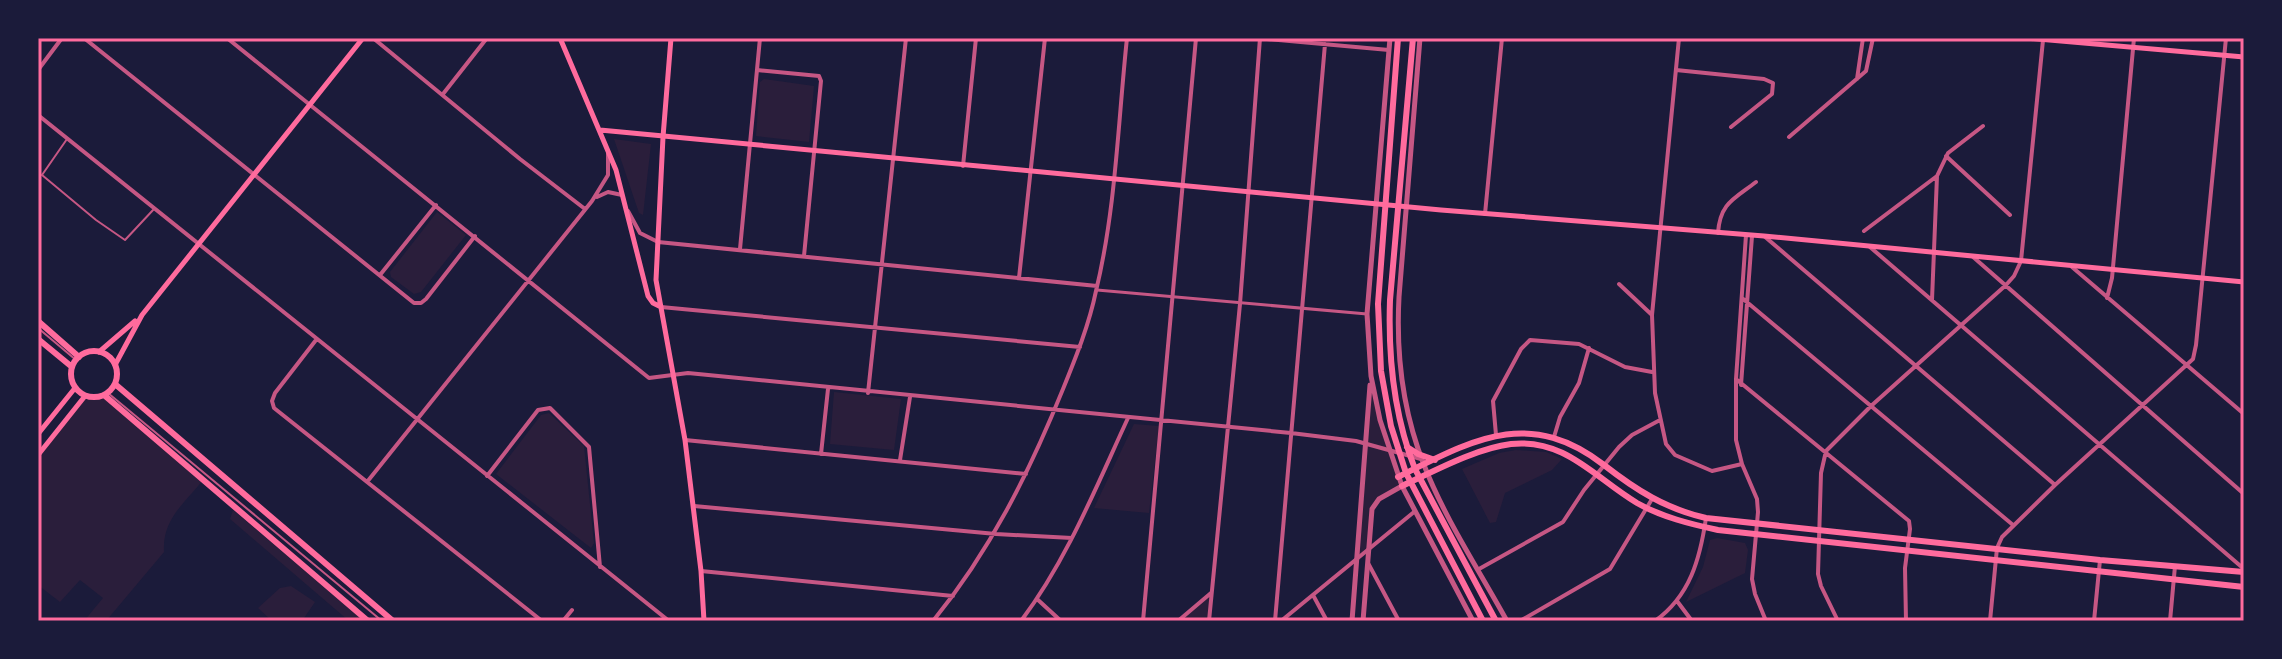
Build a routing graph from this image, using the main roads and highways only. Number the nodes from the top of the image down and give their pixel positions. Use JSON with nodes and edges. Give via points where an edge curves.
{"nodes":[{"id":1,"x":363,"y":38,"type":"edge"},
{"id":2,"x":560,"y":38,"type":"edge"},
{"id":3,"x":671,"y":38,"type":"edge"},
{"id":4,"x":1398,"y":38,"type":"edge"},
{"id":5,"x":1413,"y":38,"type":"edge"},
{"id":6,"x":2025,"y":38,"type":"edge"},
{"id":7,"x":2043,"y":39,"type":"edge"},
{"id":8,"x":2244,"y":57,"type":"edge"},
{"id":9,"x":1384,"y":113,"type":"road end"},
{"id":10,"x":1394,"y":114,"type":"junction"},
{"id":11,"x":600,"y":130,"type":"junction"},
{"id":12,"x":663,"y":137,"type":"junction"},
{"id":13,"x":1387,"y":204,"type":"junction"},
{"id":14,"x":1397,"y":206,"type":"junction"},
{"id":15,"x":2244,"y":282,"type":"edge"},
{"id":16,"x":661,"y":307,"type":"junction"},
{"id":17,"x":142,"y":315,"type":"junction"},
{"id":18,"x":38,"y":321,"type":"edge"},
{"id":19,"x":38,"y":339,"type":"edge"},
{"id":20,"x":99,"y":352,"type":"junction"},
{"id":21,"x":75,"y":361,"type":"junction"},
{"id":22,"x":115,"y":365,"type":"junction"},
{"id":23,"x":115,"y":384,"type":"junction"},
{"id":24,"x":75,"y":388,"type":"junction"},
{"id":25,"x":106,"y":394,"type":"junction"},
{"id":26,"x":85,"y":396,"type":"junction"},
{"id":27,"x":38,"y":434,"type":"edge"},
{"id":28,"x":1407,"y":447,"type":"junction"},
{"id":29,"x":38,"y":455,"type":"edge"},
{"id":30,"x":1422,"y":460,"type":"junction"},
{"id":31,"x":1415,"y":469,"type":"junction"},
{"id":32,"x":1402,"y":475,"type":"junction"},
{"id":33,"x":1419,"y":478,"type":"junction"},
{"id":34,"x":1410,"y":482,"type":"junction"},
{"id":35,"x":1402,"y":486,"type":"road end"},
{"id":36,"x":2244,"y":570,"type":"edge"},
{"id":37,"x":2244,"y":587,"type":"edge"},
{"id":38,"x":368,"y":621,"type":"edge"},
{"id":39,"x":393,"y":621,"type":"edge"},
{"id":40,"x":704,"y":621,"type":"edge"},
{"id":41,"x":1483,"y":621,"type":"edge"},
{"id":42,"x":1496,"y":621,"type":"edge"}],
"edges":[{"from":1,"to":17,"type":"main road"},
{"from":2,"to":11,"type":"main road"},
{"from":3,"to":12,"type":"main road"},
{"from":4,"to":10,"type":"main road"},
{"from":5,"to":14,"type":"main road"},
{"from":6,"to":7,"type":"main road"},
{"from":7,"to":8,"type":"main road"},
{"from":9,"to":10,"type":"main road"},
{"from":10,"to":13,"type":"main road"},
{"from":11,"to":12,"type":"main road"},
{"from":11,"to":16,"type":"main road","via":[[624,195],[648,296]]},
{"from":12,"to":13,"type":"main road"},
{"from":12,"to":16,"type":"main road","via":[[656,280]]},
{"from":13,"to":14,"type":"main road"},
{"from":13,"to":32,"type":"main road","via":[[1377,327],[1383,389]]},
{"from":14,"to":15,"type":"main road"},
{"from":14,"to":28,"type":"main road","via":[[1390,344]]},
{"from":16,"to":40,"type":"main road","via":[[685,440]]},
{"from":17,"to":20,"type":"main road"},
{"from":17,"to":22,"type":"main road"},
{"from":18,"to":21,"type":"main road"},
{"from":19,"to":21,"type":"main road"},
{"from":20,"to":21,"type":"main road"},
{"from":20,"to":22,"type":"main road"},
{"from":21,"to":24,"type":"main road"},
{"from":22,"to":23,"type":"main road"},
{"from":23,"to":25,"type":"main road"},
{"from":23,"to":39,"type":"main road"},
{"from":24,"to":26,"type":"main road"},
{"from":24,"to":27,"type":"main road"},
{"from":25,"to":26,"type":"main road"},
{"from":25,"to":38,"type":"main road"},
{"from":26,"to":29,"type":"main road"},
{"from":28,"to":30,"type":"main road"},
{"from":28,"to":31,"type":"main road"},
{"from":30,"to":31,"type":"main road"},
{"from":30,"to":36,"type":"main road","via":[[1435,460],[1496,435],[1529,433],[1582,450],[1652,499],[1706,518]]},
{"from":31,"to":32,"type":"main road"},
{"from":31,"to":33,"type":"main road"},
{"from":32,"to":34,"type":"main road"},
{"from":33,"to":34,"type":"main road"},
{"from":33,"to":37,"type":"main road","via":[[1487,450],[1542,445],[1561,451],[1648,509],[1705,527]]},
{"from":33,"to":42,"type":"main road"},
{"from":34,"to":35,"type":"main road"},
{"from":34,"to":41,"type":"main road"}]}
